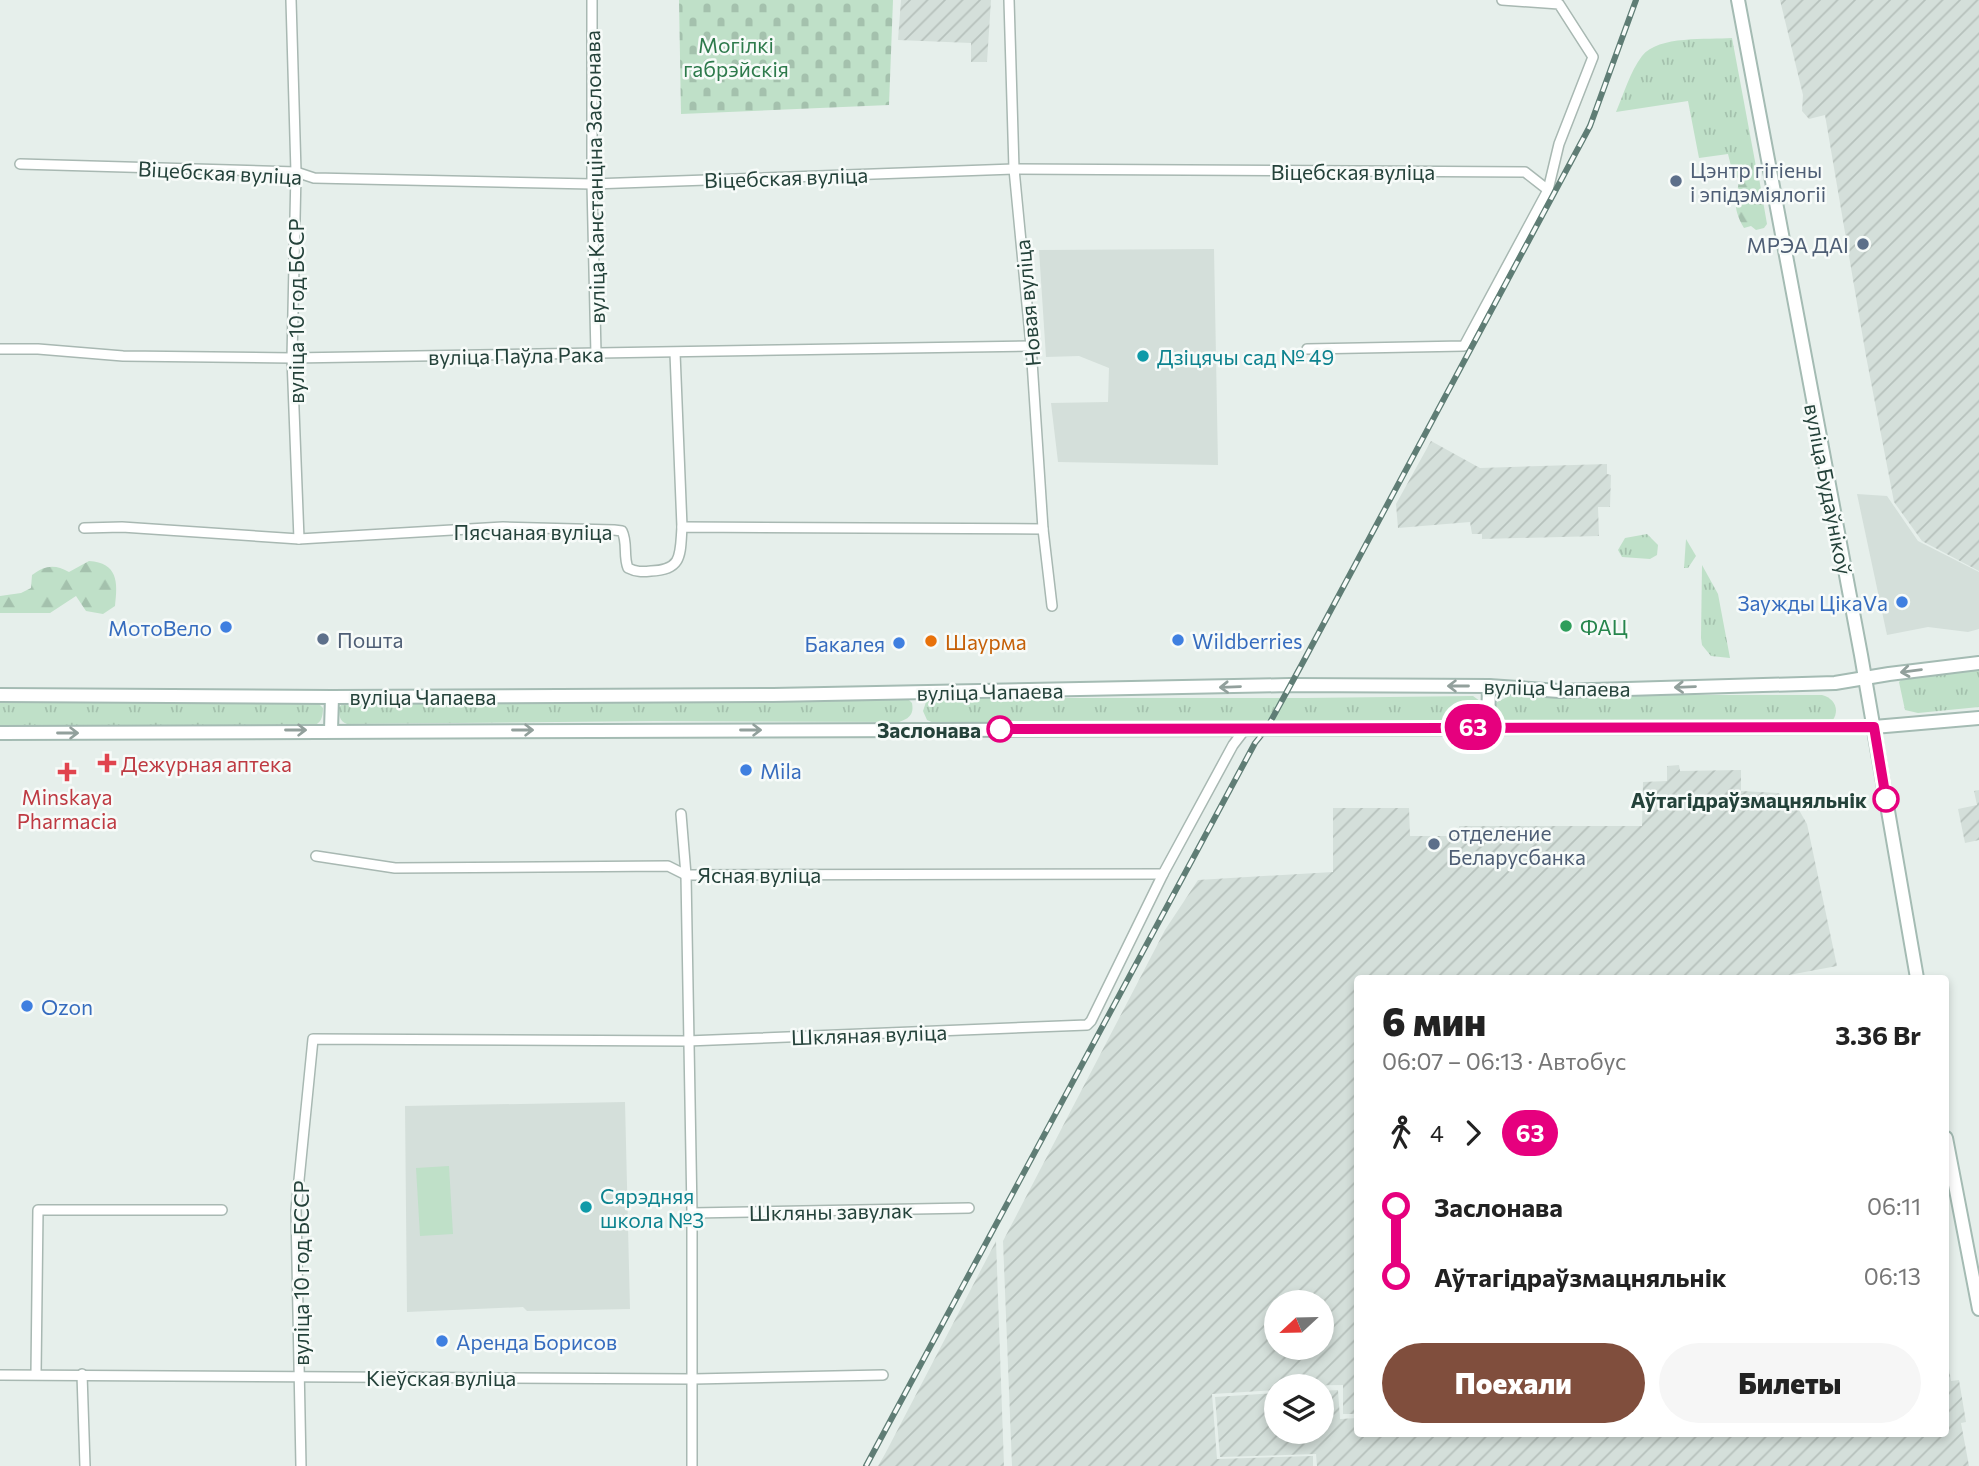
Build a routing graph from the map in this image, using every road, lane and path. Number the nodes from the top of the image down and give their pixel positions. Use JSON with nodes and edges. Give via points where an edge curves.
{"nodes":[{"id":1,"x":290,"y":0,"type":"edge"},
{"id":2,"x":592,"y":0,"type":"edge"},
{"id":3,"x":1009,"y":0,"type":"edge"},
{"id":4,"x":1502,"y":0,"type":"edge"},
{"id":5,"x":1738,"y":0,"type":"edge"},
{"id":6,"x":20,"y":164,"type":"dead end"},
{"id":7,"x":1014,"y":169,"type":"junction"},
{"id":8,"x":296,"y":172,"type":"junction"},
{"id":9,"x":592,"y":184,"type":"junction"},
{"id":10,"x":1548,"y":190,"type":"junction"},
{"id":11,"x":1031,"y":346,"type":"junction"},
{"id":12,"x":0,"y":349,"type":"edge"},
{"id":13,"x":1307,"y":349,"type":"dead end"},
{"id":14,"x":675,"y":353,"type":"junction"},
{"id":15,"x":596,"y":354,"type":"junction"},
{"id":16,"x":292,"y":358,"type":"junction"},
{"id":17,"x":682,"y":527,"type":"junction"},
{"id":18,"x":84,"y":528,"type":"dead end"},
{"id":19,"x":1043,"y":529,"type":"junction"},
{"id":20,"x":299,"y":539,"type":"junction"},
{"id":21,"x":1052,"y":606,"type":"dead end"},
{"id":22,"x":1979,"y":663,"type":"edge"},
{"id":23,"x":1864,"y":679,"type":"junction"},
{"id":24,"x":1489,"y":686,"type":"junction"},
{"id":25,"x":0,"y":695,"type":"edge"},
{"id":26,"x":332,"y":697,"type":"junction"},
{"id":27,"x":1979,"y":718,"type":"edge"},
{"id":28,"x":1488,"y":727,"type":"junction"},
{"id":29,"x":1874,"y":727,"type":"junction"},
{"id":30,"x":1246,"y":728,"type":"junction"},
{"id":31,"x":331,"y":730,"type":"junction"},
{"id":32,"x":0,"y":733,"type":"edge"},
{"id":33,"x":681,"y":814,"type":"dead end"},
{"id":34,"x":316,"y":856,"type":"dead end"},
{"id":35,"x":686,"y":874,"type":"junction"},
{"id":36,"x":1163,"y":874,"type":"junction"},
{"id":37,"x":1916,"y":975,"type":"edge"},
{"id":38,"x":313,"y":1040,"type":"joint"},
{"id":39,"x":687,"y":1041,"type":"junction"},
{"id":40,"x":1949,"y":1154,"type":"edge"},
{"id":41,"x":969,"y":1208,"type":"dead end"},
{"id":42,"x":222,"y":1210,"type":"dead end"},
{"id":43,"x":692,"y":1213,"type":"junction"},
{"id":44,"x":1979,"y":1309,"type":"edge"},
{"id":45,"x":36,"y":1374,"type":"junction"},
{"id":46,"x":82,"y":1374,"type":"junction"},
{"id":47,"x":0,"y":1375,"type":"edge"},
{"id":48,"x":883,"y":1375,"type":"dead end"},
{"id":49,"x":300,"y":1376,"type":"junction"},
{"id":50,"x":693,"y":1378,"type":"junction"},
{"id":51,"x":85,"y":1466,"type":"edge"},
{"id":52,"x":301,"y":1466,"type":"edge"},
{"id":53,"x":692,"y":1466,"type":"edge"}],
"edges":[{"from":1,"to":8,"type":"street","name":"вуліца 10 год БССР"},
{"from":2,"to":9,"type":"street","name":"вуліца Канстанціна Заслонава"},
{"from":3,"to":7,"type":"street","name":"Новая вуліца"},
{"from":4,"to":10,"type":"street","via":[[1559,4],[1593,57],[1559,144]]},
{"from":5,"to":23,"type":"main road","name":"вуліца Будаўнікоў"},
{"from":6,"to":8,"type":"street","name":"Віцебская вуліца"},
{"from":7,"to":9,"type":"street","name":"Віцебская вуліца"},
{"from":7,"to":10,"type":"street","name":"Віцебская вуліца","via":[[1525,172]]},
{"from":7,"to":11,"type":"street","name":"Новая вуліца"},
{"from":8,"to":9,"type":"street","name":"Віцебская вуліца","via":[[314,178]]},
{"from":8,"to":16,"type":"street","name":"вуліца 10 год БССР"},
{"from":9,"to":15,"type":"street","name":"вуліца Канстанціна Заслонава"},
{"from":10,"to":13,"type":"street","via":[[1464,346]]},
{"from":11,"to":14,"type":"street","name":"вуліца Паўла Рака"},
{"from":11,"to":19,"type":"street","name":"Новая вуліца"},
{"from":12,"to":16,"type":"street","name":"вуліца Паўла Рака"},
{"from":14,"to":15,"type":"street","name":"вуліца Паўла Рака"},
{"from":14,"to":17,"type":"street"},
{"from":15,"to":16,"type":"street","name":"вуліца Паўла Рака"},
{"from":16,"to":20,"type":"street","name":"вуліца 10 год БССР"},
{"from":17,"to":19,"type":"street"},
{"from":17,"to":20,"type":"street","name":"Пясчаная вуліца","via":[[680,555],[673,567],[637,572],[628,568],[625,560],[622,531],[614,530],[503,527]]},
{"from":18,"to":20,"type":"street","name":"Пясчаная вуліца"},
{"from":19,"to":21,"type":"street","name":"Новая вуліца"},
{"from":22,"to":23,"type":"main road","name":"вуліца Чапаева","one_way":true},
{"from":23,"to":24,"type":"main road","name":"вуліца Чапаева","one_way":true,"via":[[1559,691]]},
{"from":23,"to":29,"type":"main road","name":"вуліца Будаўнікоў"},
{"from":24,"to":26,"type":"main road","name":"вуліца Чапаева","one_way":true},
{"from":24,"to":28,"type":"main road"},
{"from":25,"to":26,"type":"main road","name":"вуліца Чапаева"},
{"from":26,"to":31,"type":"main road"},
{"from":27,"to":29,"type":"main road","name":"вуліца Чапаева"},
{"from":28,"to":29,"type":"main road","name":"вуліца Чапаева"},
{"from":28,"to":30,"type":"main road","name":"вуліца Чапаева"},
{"from":29,"to":37,"type":"main road","name":"вуліца Будаўнікоў"},
{"from":31,"to":30,"type":"main road","name":"вуліца Чапаева","one_way":true},
{"from":30,"to":36,"type":"street","name":"Шкляная вуліца"},
{"from":32,"to":31,"type":"main road","name":"вуліца Чапаева","one_way":true},
{"from":33,"to":35,"type":"street"},
{"from":34,"to":35,"type":"street","name":"Ясная вуліца","via":[[396,868],[668,866]]},
{"from":35,"to":36,"type":"street","name":"Ясная вуліца"},
{"from":35,"to":39,"type":"street"},
{"from":36,"to":39,"type":"street","name":"Шкляная вуліца","via":[[1087,1025]]},
{"from":38,"to":39,"type":"street","name":"Шкляная вуліца"},
{"from":38,"to":49,"type":"street","name":"вуліца 10 год БССР","via":[[296,1210]]},
{"from":39,"to":43,"type":"street"},
{"from":40,"to":44,"type":"main road"},
{"from":41,"to":43,"type":"street","name":"Шкляны завулак"},
{"from":42,"to":45,"type":"street","via":[[38,1210]]},
{"from":43,"to":50,"type":"street"},
{"from":45,"to":46,"type":"street","name":"Кіеўская вуліца"},
{"from":45,"to":47,"type":"street","name":"Кіеўская вуліца"},
{"from":46,"to":49,"type":"street","name":"Кіеўская вуліца"},
{"from":46,"to":51,"type":"street"},
{"from":48,"to":50,"type":"street","name":"Кіеўская вуліца"},
{"from":49,"to":50,"type":"street","name":"Кіеўская вуліца"},
{"from":49,"to":52,"type":"street","name":"вуліца 10 год БССР"},
{"from":50,"to":53,"type":"street"}]}
